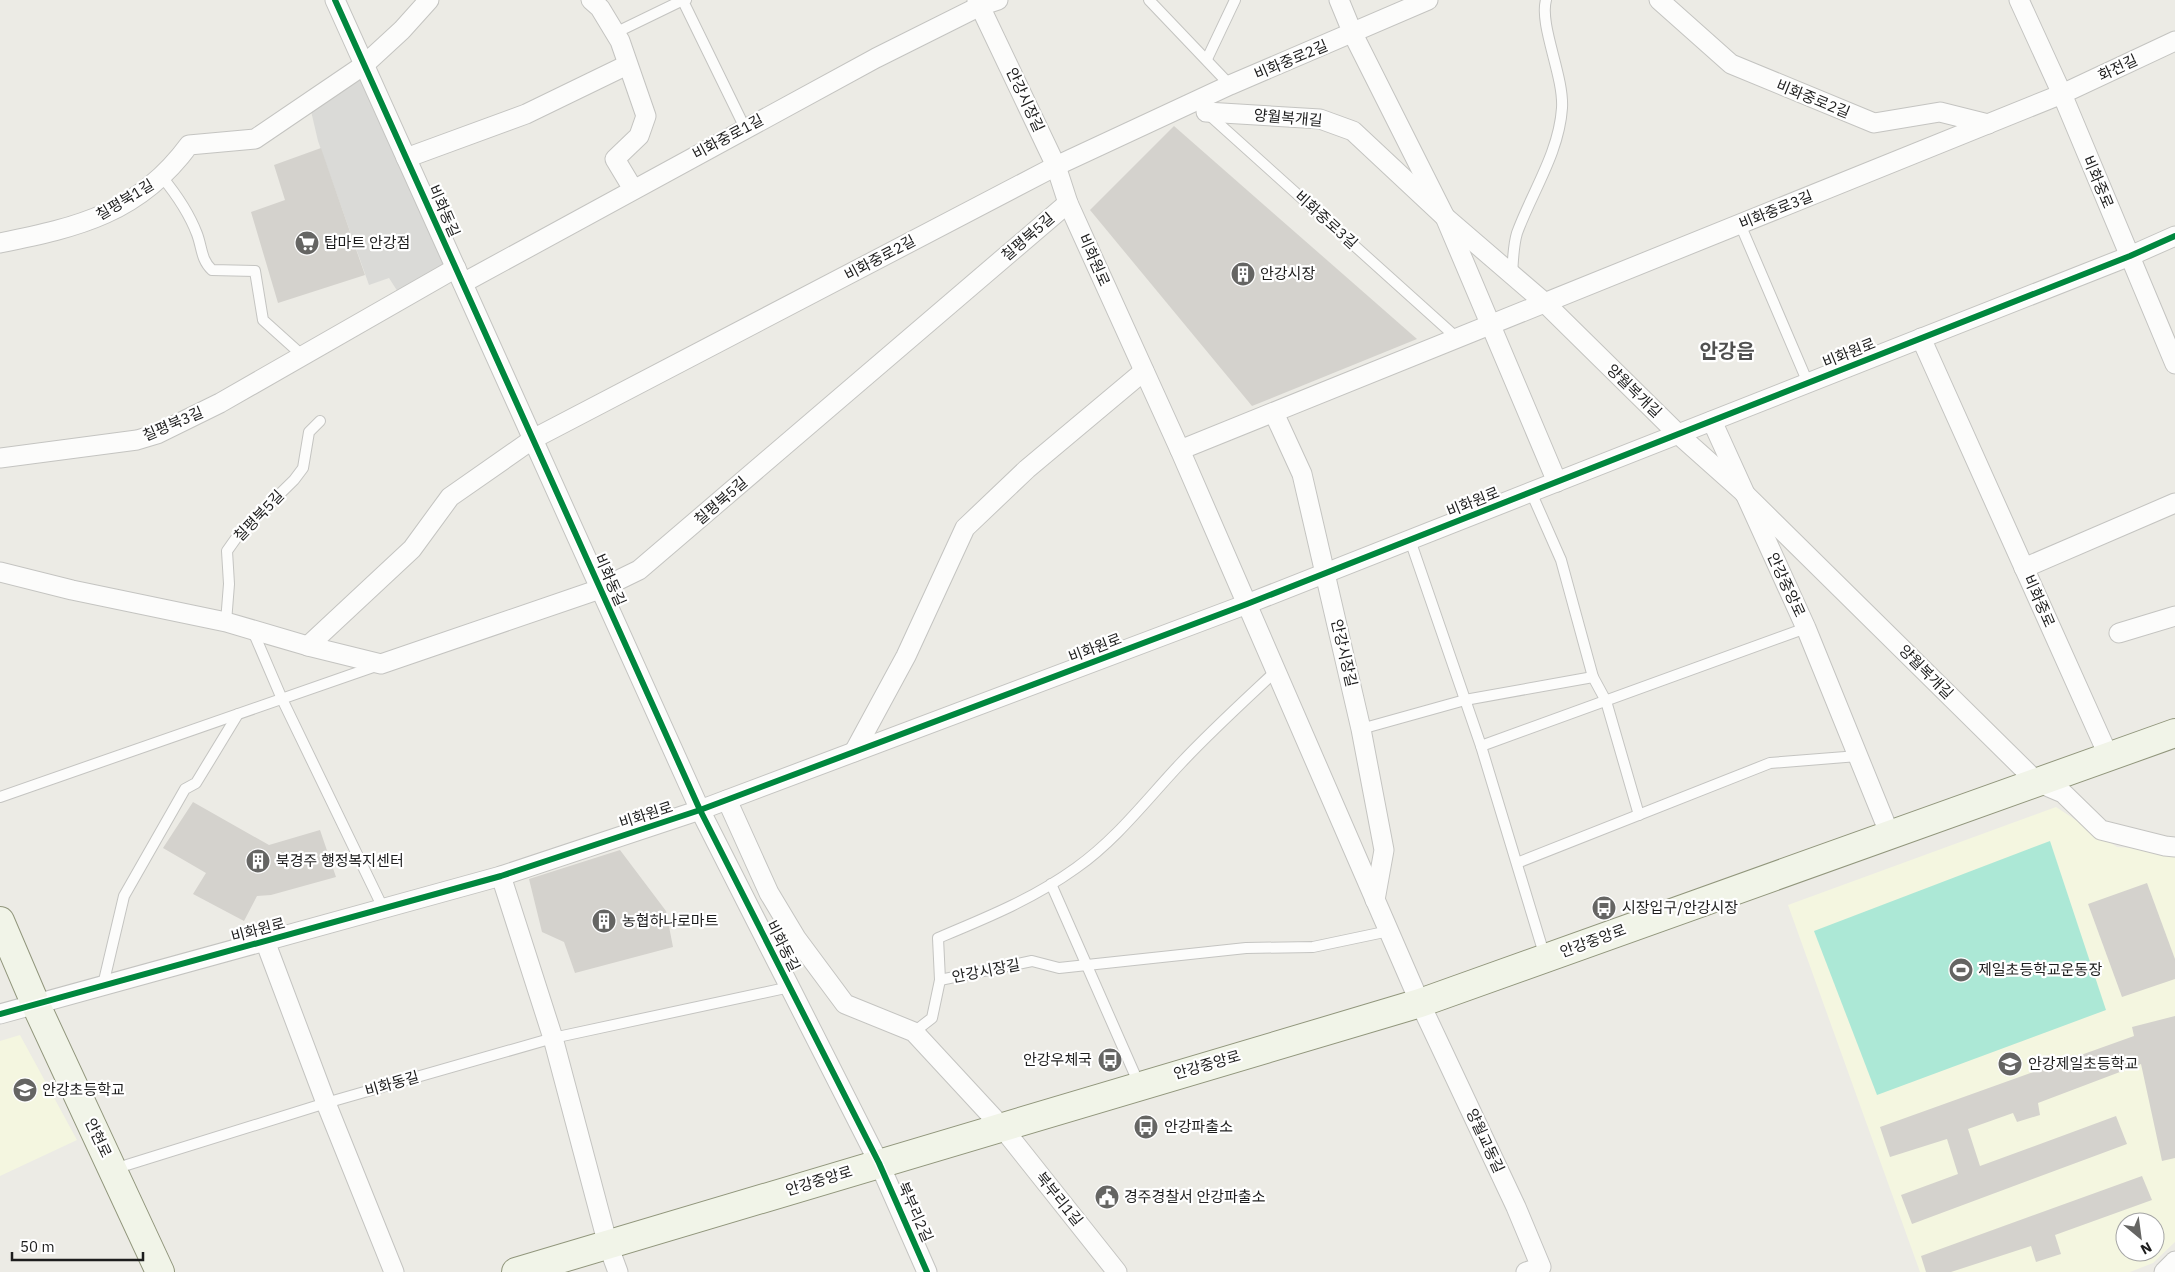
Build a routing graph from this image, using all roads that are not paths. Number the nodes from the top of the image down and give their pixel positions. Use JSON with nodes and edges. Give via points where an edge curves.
{"nodes":[{"id":1,"x":335,"y":0,"type":"edge"},
{"id":2,"x":429,"y":0,"type":"edge"},
{"id":3,"x":591,"y":0,"type":"edge"},
{"id":4,"x":684,"y":0,"type":"edge"},
{"id":5,"x":998,"y":0,"type":"edge"},
{"id":6,"x":1149,"y":0,"type":"edge"},
{"id":7,"x":1235,"y":0,"type":"edge"},
{"id":8,"x":1339,"y":0,"type":"edge"},
{"id":9,"x":1428,"y":0,"type":"edge"},
{"id":10,"x":1546,"y":0,"type":"edge"},
{"id":11,"x":2019,"y":0,"type":"edge"},
{"id":12,"x":1663,"y":1,"type":"edge"},
{"id":13,"x":979,"y":3,"type":"edge"},
{"id":14,"x":615,"y":33,"type":"junction"},
{"id":15,"x":1353,"y":34,"type":"junction"},
{"id":16,"x":2175,"y":41,"type":"edge"},
{"id":17,"x":1207,"y":59,"type":"junction"},
{"id":18,"x":364,"y":65,"type":"junction"},
{"id":19,"x":627,"y":65,"type":"junction"},
{"id":20,"x":1230,"y":85,"type":"junction"},
{"id":21,"x":2062,"y":94,"type":"junction"},
{"id":22,"x":1200,"y":108,"type":"junction"},
{"id":23,"x":1988,"y":124,"type":"junction"},
{"id":24,"x":745,"y":128,"type":"junction"},
{"id":25,"x":406,"y":158,"type":"junction"},
{"id":26,"x":1056,"y":166,"type":"junction"},
{"id":27,"x":162,"y":176,"type":"junction"},
{"id":28,"x":633,"y":189,"type":"junction"},
{"id":29,"x":1068,"y":202,"type":"junction"},
{"id":30,"x":1445,"y":217,"type":"junction"},
{"id":31,"x":1740,"y":224,"type":"junction"},
{"id":32,"x":2175,"y":236,"type":"edge"},
{"id":33,"x":0,"y":243,"type":"edge"},
{"id":34,"x":2130,"y":256,"type":"junction"},
{"id":35,"x":1512,"y":275,"type":"junction"},
{"id":36,"x":459,"y":276,"type":"junction"},
{"id":37,"x":1544,"y":303,"type":"junction"},
{"id":38,"x":1489,"y":325,"type":"junction"},
{"id":39,"x":1457,"y":338,"type":"junction"},
{"id":40,"x":1921,"y":338,"type":"junction"},
{"id":41,"x":303,"y":356,"type":"junction"},
{"id":42,"x":2175,"y":364,"type":"edge"},
{"id":43,"x":1144,"y":371,"type":"junction"},
{"id":44,"x":1808,"y":383,"type":"junction"},
{"id":45,"x":1274,"y":413,"type":"junction"},
{"id":46,"x":320,"y":421,"type":"dead end"},
{"id":47,"x":1712,"y":421,"type":"junction"},
{"id":48,"x":1678,"y":434,"type":"junction"},
{"id":49,"x":533,"y":440,"type":"junction"},
{"id":50,"x":1180,"y":450,"type":"junction"},
{"id":51,"x":0,"y":458,"type":"edge"},
{"id":52,"x":1557,"y":482,"type":"junction"},
{"id":53,"x":1742,"y":491,"type":"junction"},
{"id":54,"x":1531,"y":492,"type":"junction"},
{"id":55,"x":2175,"y":503,"type":"edge"},
{"id":56,"x":1410,"y":540,"type":"junction"},
{"id":57,"x":2024,"y":568,"type":"junction"},
{"id":58,"x":0,"y":572,"type":"edge"},
{"id":59,"x":1325,"y":573,"type":"junction"},
{"id":60,"x":600,"y":589,"type":"junction"},
{"id":61,"x":1247,"y":604,"type":"junction"},
{"id":62,"x":2175,"y":616,"type":"edge"},
{"id":63,"x":226,"y":622,"type":"junction"},
{"id":64,"x":1806,"y":628,"type":"junction"},
{"id":65,"x":252,"y":629,"type":"junction"},
{"id":66,"x":2119,"y":633,"type":"dead end"},
{"id":67,"x":308,"y":646,"type":"junction"},
{"id":68,"x":382,"y":664,"type":"junction"},
{"id":69,"x":1276,"y":671,"type":"junction"},
{"id":70,"x":1593,"y":677,"type":"junction"},
{"id":71,"x":282,"y":699,"type":"junction"},
{"id":72,"x":1465,"y":700,"type":"junction"},
{"id":73,"x":1606,"y":701,"type":"junction"},
{"id":74,"x":238,"y":714,"type":"junction"},
{"id":75,"x":1361,"y":728,"type":"junction"},
{"id":76,"x":2175,"y":733,"type":"edge"},
{"id":77,"x":1481,"y":746,"type":"junction"},
{"id":78,"x":854,"y":752,"type":"junction"},
{"id":79,"x":1858,"y":756,"type":"junction"},
{"id":80,"x":2109,"y":757,"type":"junction"},
{"id":81,"x":2038,"y":782,"type":"junction"},
{"id":82,"x":0,"y":798,"type":"edge"},
{"id":83,"x":727,"y":800,"type":"junction"},
{"id":84,"x":700,"y":810,"type":"junction"},
{"id":85,"x":1639,"y":815,"type":"junction"},
{"id":86,"x":1890,"y":835,"type":"junction"},
{"id":87,"x":2175,"y":846,"type":"edge"},
{"id":88,"x":1517,"y":863,"type":"junction"},
{"id":89,"x":501,"y":876,"type":"junction"},
{"id":90,"x":1051,"y":884,"type":"junction"},
{"id":91,"x":1375,"y":900,"type":"junction"},
{"id":92,"x":383,"y":908,"type":"junction"},
{"id":93,"x":0,"y":921,"type":"edge"},
{"id":94,"x":1389,"y":931,"type":"junction"},
{"id":95,"x":265,"y":941,"type":"junction"},
{"id":96,"x":1545,"y":958,"type":"junction"},
{"id":97,"x":1085,"y":965,"type":"junction"},
{"id":98,"x":940,"y":980,"type":"junction"},
{"id":99,"x":103,"y":985,"type":"junction"},
{"id":100,"x":790,"y":987,"type":"junction"},
{"id":101,"x":1420,"y":1003,"type":"junction"},
{"id":102,"x":35,"y":1004,"type":"junction"},
{"id":103,"x":0,"y":1014,"type":"edge"},
{"id":104,"x":914,"y":1032,"type":"junction"},
{"id":105,"x":553,"y":1038,"type":"junction"},
{"id":106,"x":1140,"y":1085,"type":"junction"},
{"id":107,"x":326,"y":1103,"type":"junction"},
{"id":108,"x":1001,"y":1126,"type":"junction"},
{"id":109,"x":879,"y":1162,"type":"junction"},
{"id":110,"x":113,"y":1170,"type":"junction"},
{"id":111,"x":608,"y":1245,"type":"junction"},
{"id":112,"x":2175,"y":1262,"type":"edge"},
{"id":113,"x":1537,"y":1270,"type":"edge"},
{"id":114,"x":160,"y":1272,"type":"edge"},
{"id":115,"x":394,"y":1272,"type":"edge"},
{"id":116,"x":516,"y":1272,"type":"edge"},
{"id":117,"x":618,"y":1272,"type":"edge"},
{"id":118,"x":927,"y":1272,"type":"edge"},
{"id":119,"x":1117,"y":1272,"type":"edge"},
{"id":120,"x":2164,"y":1272,"type":"edge"}],
"edges":[{"from":1,"to":18,"type":"street","name":"비화동길"},
{"from":2,"to":18,"type":"street"},
{"from":3,"to":14,"type":"street","via":[[600,8]]},
{"from":4,"to":14,"type":"lane"},
{"from":4,"to":24,"type":"lane"},
{"from":5,"to":13,"type":"street","name":"비화중로1길"},
{"from":6,"to":17,"type":"lane"},
{"from":7,"to":17,"type":"lane"},
{"from":8,"to":15,"type":"street"},
{"from":9,"to":15,"type":"street","name":"비화중로2길"},
{"from":10,"to":35,"type":"lane","via":[[1543,10],[1558,67],[1562,108],[1548,163],[1516,235]]},
{"from":11,"to":21,"type":"street","name":"비화중로"},
{"from":12,"to":23,"type":"street","name":"비화중로2길","via":[[1731,64],[1874,123],[1940,112]]},
{"from":13,"to":24,"type":"street","name":"비화중로1길"},
{"from":13,"to":26,"type":"street","name":"안강시장길"},
{"from":14,"to":19,"type":"street"},
{"from":15,"to":20,"type":"street","name":"비화중로2길"},
{"from":15,"to":30,"type":"street"},
{"from":16,"to":21,"type":"street","name":"화전길"},
{"from":17,"to":20,"type":"lane"},
{"from":18,"to":25,"type":"street","name":"비화동길"},
{"from":18,"to":27,"type":"street","name":"칠평북1길","via":[[255,139],[189,145]]},
{"from":19,"to":25,"type":"street","via":[[526,114]]},
{"from":19,"to":28,"type":"street","via":[[646,116],[639,136],[615,159]]},
{"from":20,"to":22,"type":"street","name":"비화중로2길"},
{"from":21,"to":23,"type":"street","name":"비화중로3길"},
{"from":21,"to":34,"type":"street","name":"비화중로"},
{"from":22,"to":26,"type":"street","name":"비화중로2길"},
{"from":22,"to":30,"type":"street","name":"양월복개길","via":[[1320,119],[1354,132]]},
{"from":22,"to":39,"type":"lane","name":"비화중로3길"},
{"from":23,"to":31,"type":"street","name":"비화중로3길"},
{"from":24,"to":28,"type":"street","name":"비화중로1길"},
{"from":25,"to":36,"type":"street","name":"비화동길"},
{"from":26,"to":29,"type":"street","name":"안강시장길"},
{"from":26,"to":49,"type":"street","name":"비화중로2길"},
{"from":27,"to":33,"type":"street","name":"칠평북1길","via":[[147,190],[99,218],[63,230]]},
{"from":27,"to":41,"type":"lane","via":[[176,193],[197,234],[205,263],[212,270],[255,271],[263,320]]},
{"from":28,"to":36,"type":"street","name":"비화중로1길"},
{"from":29,"to":43,"type":"street","name":"비화원로"},
{"from":29,"to":60,"type":"street","name":"칠평북5길","via":[[639,570]]},
{"from":30,"to":35,"type":"street","name":"양월복개길"},
{"from":30,"to":38,"type":"street"},
{"from":31,"to":37,"type":"street","name":"비화중로3길"},
{"from":31,"to":44,"type":"lane"},
{"from":32,"to":34,"type":"street","name":"비화원로"},
{"from":34,"to":40,"type":"street","name":"비화원로"},
{"from":34,"to":42,"type":"street","name":"비화중로"},
{"from":35,"to":37,"type":"street","name":"양월복개길"},
{"from":36,"to":41,"type":"street","name":"칠평북3길"},
{"from":36,"to":49,"type":"street","name":"비화동길"},
{"from":37,"to":38,"type":"street","name":"비화중로3길"},
{"from":37,"to":48,"type":"street","name":"양월복개길"},
{"from":38,"to":39,"type":"street","name":"비화중로3길"},
{"from":38,"to":52,"type":"street"},
{"from":39,"to":45,"type":"street","name":"비화중로3길"},
{"from":40,"to":44,"type":"street","name":"비화원로"},
{"from":40,"to":57,"type":"street"},
{"from":41,"to":51,"type":"street","name":"칠평북3길","via":[[157,434],[137,440]]},
{"from":43,"to":50,"type":"street","name":"비화원로"},
{"from":43,"to":78,"type":"street","via":[[1027,468],[965,528],[906,656]]},
{"from":44,"to":47,"type":"street","name":"비화원로"},
{"from":45,"to":50,"type":"street","name":"비화중로3길"},
{"from":45,"to":59,"type":"street","name":"안강시장길","via":[[1302,474]]},
{"from":46,"to":63,"type":"lane","name":"칠평북5길","via":[[309,432],[303,468],[239,534],[227,551]]},
{"from":47,"to":48,"type":"street","name":"비화원로"},
{"from":47,"to":53,"type":"street","name":"안강중앙로"},
{"from":48,"to":52,"type":"street","name":"비화원로"},
{"from":48,"to":53,"type":"street","name":"양월복개길"},
{"from":49,"to":60,"type":"street","name":"비화동길"},
{"from":49,"to":67,"type":"street","via":[[450,497],[412,549]]},
{"from":50,"to":61,"type":"street","name":"비화원로"},
{"from":52,"to":54,"type":"street","name":"비화원로"},
{"from":53,"to":64,"type":"street","name":"안강중앙로"},
{"from":53,"to":81,"type":"street","name":"양월복개길"},
{"from":54,"to":56,"type":"street","name":"비화원로"},
{"from":54,"to":70,"type":"lane","via":[[1561,560]]},
{"from":55,"to":57,"type":"street","name":"비화중로"},
{"from":56,"to":59,"type":"street","name":"비화원로"},
{"from":56,"to":72,"type":"lane"},
{"from":57,"to":80,"type":"street","name":"비화중로"},
{"from":58,"to":63,"type":"street"},
{"from":59,"to":61,"type":"street","name":"비화원로"},
{"from":59,"to":75,"type":"street","name":"안강시장길"},
{"from":60,"to":68,"type":"street","name":"칠평북5길"},
{"from":60,"to":84,"type":"street","name":"비화동길"},
{"from":61,"to":69,"type":"street"},
{"from":61,"to":78,"type":"street","name":"비화원로"},
{"from":62,"to":66,"type":"street"},
{"from":63,"to":65,"type":"street"},
{"from":64,"to":73,"type":"lane"},
{"from":64,"to":79,"type":"street","name":"안강중앙로"},
{"from":65,"to":67,"type":"street"},
{"from":65,"to":71,"type":"lane"},
{"from":67,"to":68,"type":"street"},
{"from":68,"to":71,"type":"lane"},
{"from":69,"to":90,"type":"lane","via":[[1180,764],[1107,843]]},
{"from":69,"to":91,"type":"street"},
{"from":70,"to":72,"type":"lane"},
{"from":70,"to":73,"type":"lane"},
{"from":71,"to":74,"type":"lane"},
{"from":71,"to":92,"type":"lane"},
{"from":72,"to":75,"type":"lane"},
{"from":72,"to":77,"type":"lane"},
{"from":73,"to":77,"type":"lane"},
{"from":73,"to":85,"type":"lane"},
{"from":74,"to":82,"type":"lane"},
{"from":74,"to":99,"type":"lane","via":[[196,783],[185,789],[124,896]]},
{"from":75,"to":91,"type":"street","name":"안강시장길","via":[[1384,850]]},
{"from":76,"to":80,"type":"main road","name":"안강중앙로"},
{"from":77,"to":88,"type":"lane"},
{"from":78,"to":83,"type":"street","name":"비화원로"},
{"from":79,"to":85,"type":"lane","via":[[1770,763]]},
{"from":79,"to":86,"type":"street","name":"안강중앙로"},
{"from":80,"to":81,"type":"main road","name":"안강중앙로"},
{"from":81,"to":86,"type":"main road","name":"안강중앙로"},
{"from":81,"to":87,"type":"street","via":[[2063,793],[2101,830]]},
{"from":83,"to":84,"type":"street","name":"비화원로"},
{"from":83,"to":104,"type":"street","via":[[769,893],[796,938],[845,1004]]},
{"from":84,"to":89,"type":"street","name":"비화원로"},
{"from":84,"to":100,"type":"street","name":"비화동길"},
{"from":85,"to":88,"type":"lane"},
{"from":86,"to":96,"type":"main road","name":"안강중앙로"},
{"from":88,"to":96,"type":"lane"},
{"from":89,"to":92,"type":"street","name":"비화원로"},
{"from":89,"to":105,"type":"street"},
{"from":90,"to":97,"type":"lane"},
{"from":90,"to":98,"type":"lane","via":[[1023,902],[938,938]]},
{"from":91,"to":94,"type":"street"},
{"from":92,"to":95,"type":"street","name":"비화원로"},
{"from":93,"to":102,"type":"main road","name":"안현로"},
{"from":94,"to":97,"type":"lane","name":"안강시장길","via":[[1313,947],[1246,948]]},
{"from":94,"to":101,"type":"street"},
{"from":95,"to":99,"type":"street","name":"비화원로"},
{"from":95,"to":107,"type":"street"},
{"from":96,"to":101,"type":"main road","name":"안강중앙로"},
{"from":97,"to":98,"type":"lane","name":"안강시장길","via":[[1060,968],[1032,962]]},
{"from":97,"to":106,"type":"lane"},
{"from":98,"to":104,"type":"lane","via":[[932,1018]]},
{"from":99,"to":102,"type":"street","name":"비화원로"},
{"from":100,"to":105,"type":"lane","name":"비화동길"},
{"from":100,"to":109,"type":"street","name":"비화동길"},
{"from":101,"to":106,"type":"main road","name":"안강중앙로"},
{"from":101,"to":113,"type":"street","name":"양월교동길","via":[[1516,1206]]},
{"from":102,"to":103,"type":"street","name":"비화원로"},
{"from":102,"to":110,"type":"main road","name":"안현로"},
{"from":104,"to":108,"type":"street"},
{"from":105,"to":107,"type":"lane","name":"비화동길"},
{"from":105,"to":111,"type":"street"},
{"from":106,"to":108,"type":"main road","name":"안강중앙로"},
{"from":107,"to":110,"type":"lane","name":"비화동길"},
{"from":107,"to":115,"type":"street"},
{"from":108,"to":109,"type":"main road","name":"안강중앙로"},
{"from":108,"to":119,"type":"street","name":"북부리1길"},
{"from":109,"to":111,"type":"main road","name":"안강중앙로"},
{"from":109,"to":118,"type":"street","name":"북부리2길"},
{"from":110,"to":114,"type":"main road","name":"안현로"},
{"from":111,"to":116,"type":"main road","name":"안강중앙로"},
{"from":111,"to":117,"type":"street"},
{"from":112,"to":120,"type":"street"}]}
